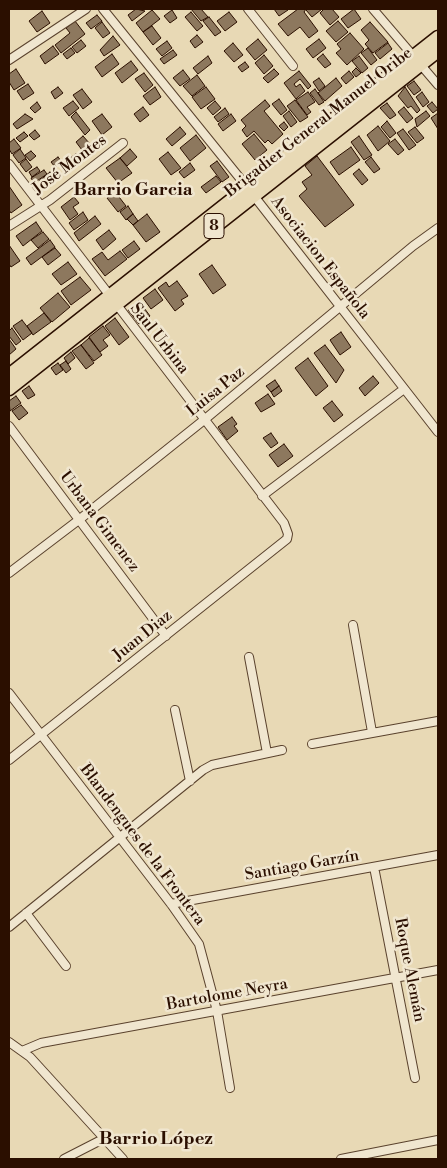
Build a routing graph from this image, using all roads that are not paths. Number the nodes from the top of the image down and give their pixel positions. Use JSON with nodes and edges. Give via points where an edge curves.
{"nodes":[{"id":1,"x":86,"y":9,"type":"edge"},
{"id":2,"x":103,"y":9,"type":"edge"},
{"id":3,"x":248,"y":9,"type":"edge"},
{"id":4,"x":373,"y":9,"type":"edge"},
{"id":5,"x":438,"y":37,"type":"edge"},
{"id":6,"x":438,"y":50,"type":"edge"},
{"id":7,"x":9,"y":60,"type":"edge"},
{"id":8,"x":416,"y":61,"type":"junction"},
{"id":9,"x":293,"y":66,"type":"dead end"},
{"id":10,"x":438,"y":85,"type":"edge"},
{"id":11,"x":124,"y":143,"type":"dead end"},
{"id":12,"x":9,"y":164,"type":"edge"},
{"id":13,"x":250,"y":191,"type":"junction"},
{"id":14,"x":40,"y":206,"type":"junction"},
{"id":15,"x":9,"y":226,"type":"edge"},
{"id":16,"x":438,"y":228,"type":"edge"},
{"id":17,"x":112,"y":300,"type":"junction"},
{"id":18,"x":340,"y":308,"type":"junction"},
{"id":19,"x":9,"y":375,"type":"edge"},
{"id":20,"x":9,"y":389,"type":"edge"},
{"id":21,"x":404,"y":389,"type":"junction"},
{"id":22,"x":438,"y":416,"type":"edge"},
{"id":23,"x":204,"y":420,"type":"junction"},
{"id":24,"x":431,"y":422,"type":"junction"},
{"id":25,"x":9,"y":426,"type":"edge"},
{"id":26,"x":438,"y":432,"type":"edge"},
{"id":27,"x":262,"y":496,"type":"junction"},
{"id":28,"x":80,"y":519,"type":"junction"},
{"id":29,"x":287,"y":529,"type":"joint"},
{"id":30,"x":9,"y":573,"type":"edge"},
{"id":31,"x":353,"y":625,"type":"dead end"},
{"id":32,"x":166,"y":636,"type":"junction"},
{"id":33,"x":249,"y":657,"type":"dead end"},
{"id":34,"x":9,"y":693,"type":"edge"},
{"id":35,"x":175,"y":710,"type":"dead end"},
{"id":36,"x":438,"y":721,"type":"edge"},
{"id":37,"x":372,"y":732,"type":"junction"},
{"id":38,"x":41,"y":736,"type":"junction"},
{"id":39,"x":312,"y":744,"type":"dead end"},
{"id":40,"x":282,"y":750,"type":"dead end"},
{"id":41,"x":267,"y":753,"type":"junction"},
{"id":42,"x":9,"y":760,"type":"edge"},
{"id":43,"x":190,"y":781,"type":"junction"},
{"id":44,"x":120,"y":838,"type":"junction"},
{"id":45,"x":438,"y":854,"type":"edge"},
{"id":46,"x":374,"y":867,"type":"junction"},
{"id":47,"x":171,"y":904,"type":"junction"},
{"id":48,"x":26,"y":913,"type":"junction"},
{"id":49,"x":9,"y":926,"type":"edge"},
{"id":50,"x":66,"y":966,"type":"dead end"},
{"id":51,"x":438,"y":970,"type":"edge"},
{"id":52,"x":397,"y":978,"type":"junction"},
{"id":53,"x":216,"y":1010,"type":"junction"},
{"id":54,"x":9,"y":1042,"type":"edge"},
{"id":55,"x":22,"y":1051,"type":"junction"},
{"id":56,"x":415,"y":1078,"type":"dead end"},
{"id":57,"x":230,"y":1088,"type":"dead end"},
{"id":58,"x":105,"y":1138,"type":"junction"},
{"id":59,"x":438,"y":1140,"type":"edge"},
{"id":60,"x":64,"y":1159,"type":"edge"},
{"id":61,"x":123,"y":1159,"type":"edge"},
{"id":62,"x":341,"y":1159,"type":"edge"}],
"edges":[{"from":1,"to":7,"type":"street"},
{"from":2,"to":13,"type":"street","name":"Asociacion Española"},
{"from":3,"to":9,"type":"street"},
{"from":4,"to":8,"type":"street"},
{"from":5,"to":8,"type":"main road","name":"Brigadier General Manuel Oribe","number":"8"},
{"from":6,"to":8,"type":"main road","name":"Brigadier General Manuel Oribe","number":"8"},
{"from":8,"to":10,"type":"street"},
{"from":8,"to":13,"type":"main road","name":"Brigadier General Manuel Oribe","number":"8"},
{"from":11,"to":14,"type":"street","name":"José Montes"},
{"from":12,"to":14,"type":"street","name":"Saul Urbina"},
{"from":13,"to":17,"type":"main road","name":"Brigadier General Manuel Oribe","number":"8"},
{"from":13,"to":18,"type":"street","name":"Asociacion Española"},
{"from":14,"to":15,"type":"street","name":"José Montes"},
{"from":14,"to":17,"type":"street","name":"Saul Urbina"},
{"from":16,"to":18,"type":"street","name":"Luisa Paz"},
{"from":17,"to":19,"type":"main road","name":"Brigadier General Manuel Oribe","number":"8"},
{"from":17,"to":20,"type":"main road","name":"Brigadier General Manuel Oribe","number":"8"},
{"from":17,"to":23,"type":"street","name":"Saul Urbina"},
{"from":18,"to":21,"type":"street","name":"Asociacion Española"},
{"from":18,"to":23,"type":"street","name":"Luisa Paz"},
{"from":21,"to":24,"type":"street","name":"Asociacion Española"},
{"from":21,"to":27,"type":"street"},
{"from":22,"to":24,"type":"street"},
{"from":23,"to":27,"type":"street","name":"Saul Urbina"},
{"from":23,"to":28,"type":"street","name":"Luisa Paz"},
{"from":24,"to":26,"type":"street","name":"Asociacion Española"},
{"from":25,"to":28,"type":"street","name":"Urbana Gimenez"},
{"from":27,"to":29,"type":"street","name":"Saul Urbina"},
{"from":28,"to":30,"type":"street","name":"Luisa Paz"},
{"from":28,"to":32,"type":"street","name":"Urbana Gimenez"},
{"from":29,"to":32,"type":"street","name":"Juan Diaz","via":[[287,539]]},
{"from":31,"to":37,"type":"street"},
{"from":32,"to":38,"type":"street","name":"Juan Diaz"},
{"from":33,"to":41,"type":"street"},
{"from":34,"to":38,"type":"street","name":"Blandengues de la Frontera"},
{"from":35,"to":43,"type":"street"},
{"from":36,"to":37,"type":"street"},
{"from":37,"to":39,"type":"street"},
{"from":38,"to":42,"type":"street","name":"Juan Diaz"},
{"from":38,"to":44,"type":"street","name":"Blandengues de la Frontera"},
{"from":40,"to":41,"type":"street"},
{"from":41,"to":43,"type":"street","via":[[212,765]]},
{"from":43,"to":44,"type":"street"},
{"from":44,"to":47,"type":"street","name":"Blandengues de la Frontera"},
{"from":44,"to":48,"type":"street"},
{"from":45,"to":46,"type":"street","name":"Santiago Garzín"},
{"from":46,"to":47,"type":"street","name":"Santiago Garzín"},
{"from":46,"to":52,"type":"street","name":"Roque Alemán"},
{"from":47,"to":53,"type":"street","name":"Blandengues de la Frontera","via":[[199,944]]},
{"from":48,"to":49,"type":"street"},
{"from":48,"to":50,"type":"street"},
{"from":51,"to":52,"type":"street","name":"Bartolome Neyra"},
{"from":52,"to":53,"type":"street","name":"Bartolome Neyra"},
{"from":52,"to":56,"type":"street","name":"Roque Alemán"},
{"from":53,"to":55,"type":"street","name":"Bartolome Neyra","via":[[41,1043]]},
{"from":53,"to":57,"type":"street","name":"Blandengues de la Frontera"},
{"from":54,"to":55,"type":"street"},
{"from":55,"to":58,"type":"street"},
{"from":58,"to":60,"type":"street"},
{"from":58,"to":61,"type":"street"},
{"from":59,"to":62,"type":"street"}]}
